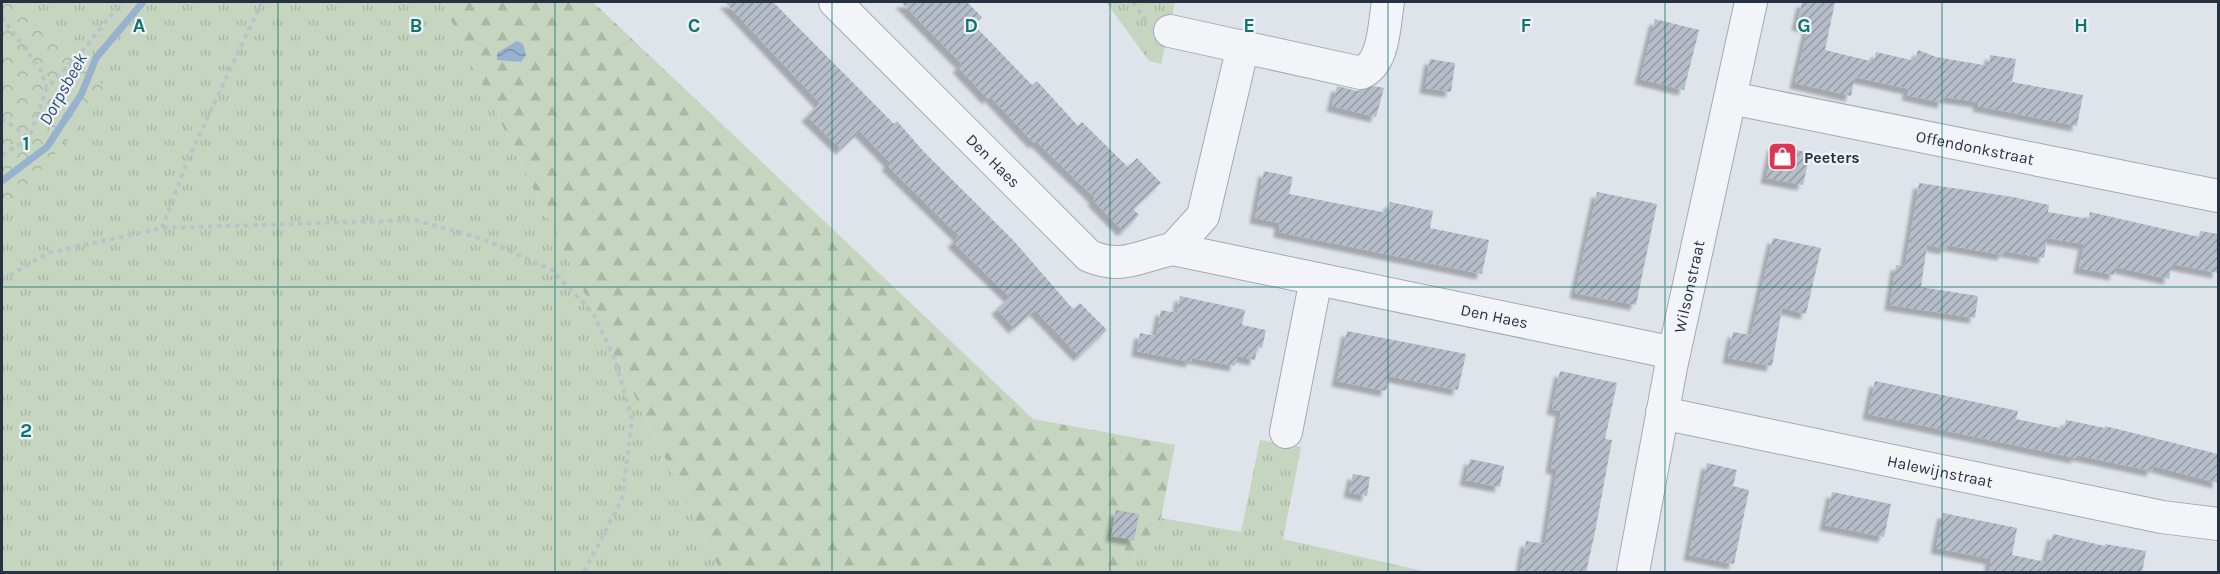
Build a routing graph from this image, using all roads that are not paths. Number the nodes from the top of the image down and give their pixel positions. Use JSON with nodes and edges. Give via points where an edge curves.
{"nodes":[{"id":1,"x":835,"y":2,"type":"edge"},
{"id":2,"x":1388,"y":2,"type":"edge"},
{"id":3,"x":1751,"y":2,"type":"edge"},
{"id":4,"x":1170,"y":31,"type":"dead end"},
{"id":5,"x":1243,"y":46,"type":"junction"},
{"id":6,"x":1731,"y":98,"type":"junction"},
{"id":7,"x":2218,"y":196,"type":"edge"},
{"id":8,"x":1173,"y":249,"type":"junction"},
{"id":9,"x":1316,"y":279,"type":"junction"},
{"id":10,"x":1674,"y":353,"type":"junction"},
{"id":11,"x":1662,"y":413,"type":"junction"},
{"id":12,"x":1286,"y":432,"type":"dead end"},
{"id":13,"x":2218,"y":524,"type":"edge"},
{"id":14,"x":1633,"y":573,"type":"edge"}],
"edges":[{"from":1,"to":8,"type":"street","name":"Den Haes","via":[[1089,256],[1109,264]]},
{"from":2,"to":5,"type":"street","via":[[1377,61],[1361,73]]},
{"from":3,"to":6,"type":"street","name":"Wilsonstraat"},
{"from":4,"to":5,"type":"street"},
{"from":5,"to":8,"type":"street","via":[[1203,216]]},
{"from":6,"to":7,"type":"street","name":"Offendonkstraat"},
{"from":6,"to":10,"type":"street","name":"Wilsonstraat"},
{"from":8,"to":9,"type":"street","name":"Den Haes"},
{"from":9,"to":10,"type":"street","name":"Den Haes"},
{"from":9,"to":12,"type":"street"},
{"from":10,"to":11,"type":"street","name":"Wilsonstraat"},
{"from":11,"to":13,"type":"street","name":"Halewijnstraat","via":[[2162,517]]},
{"from":11,"to":14,"type":"street","name":"Wilsonstraat"}]}
